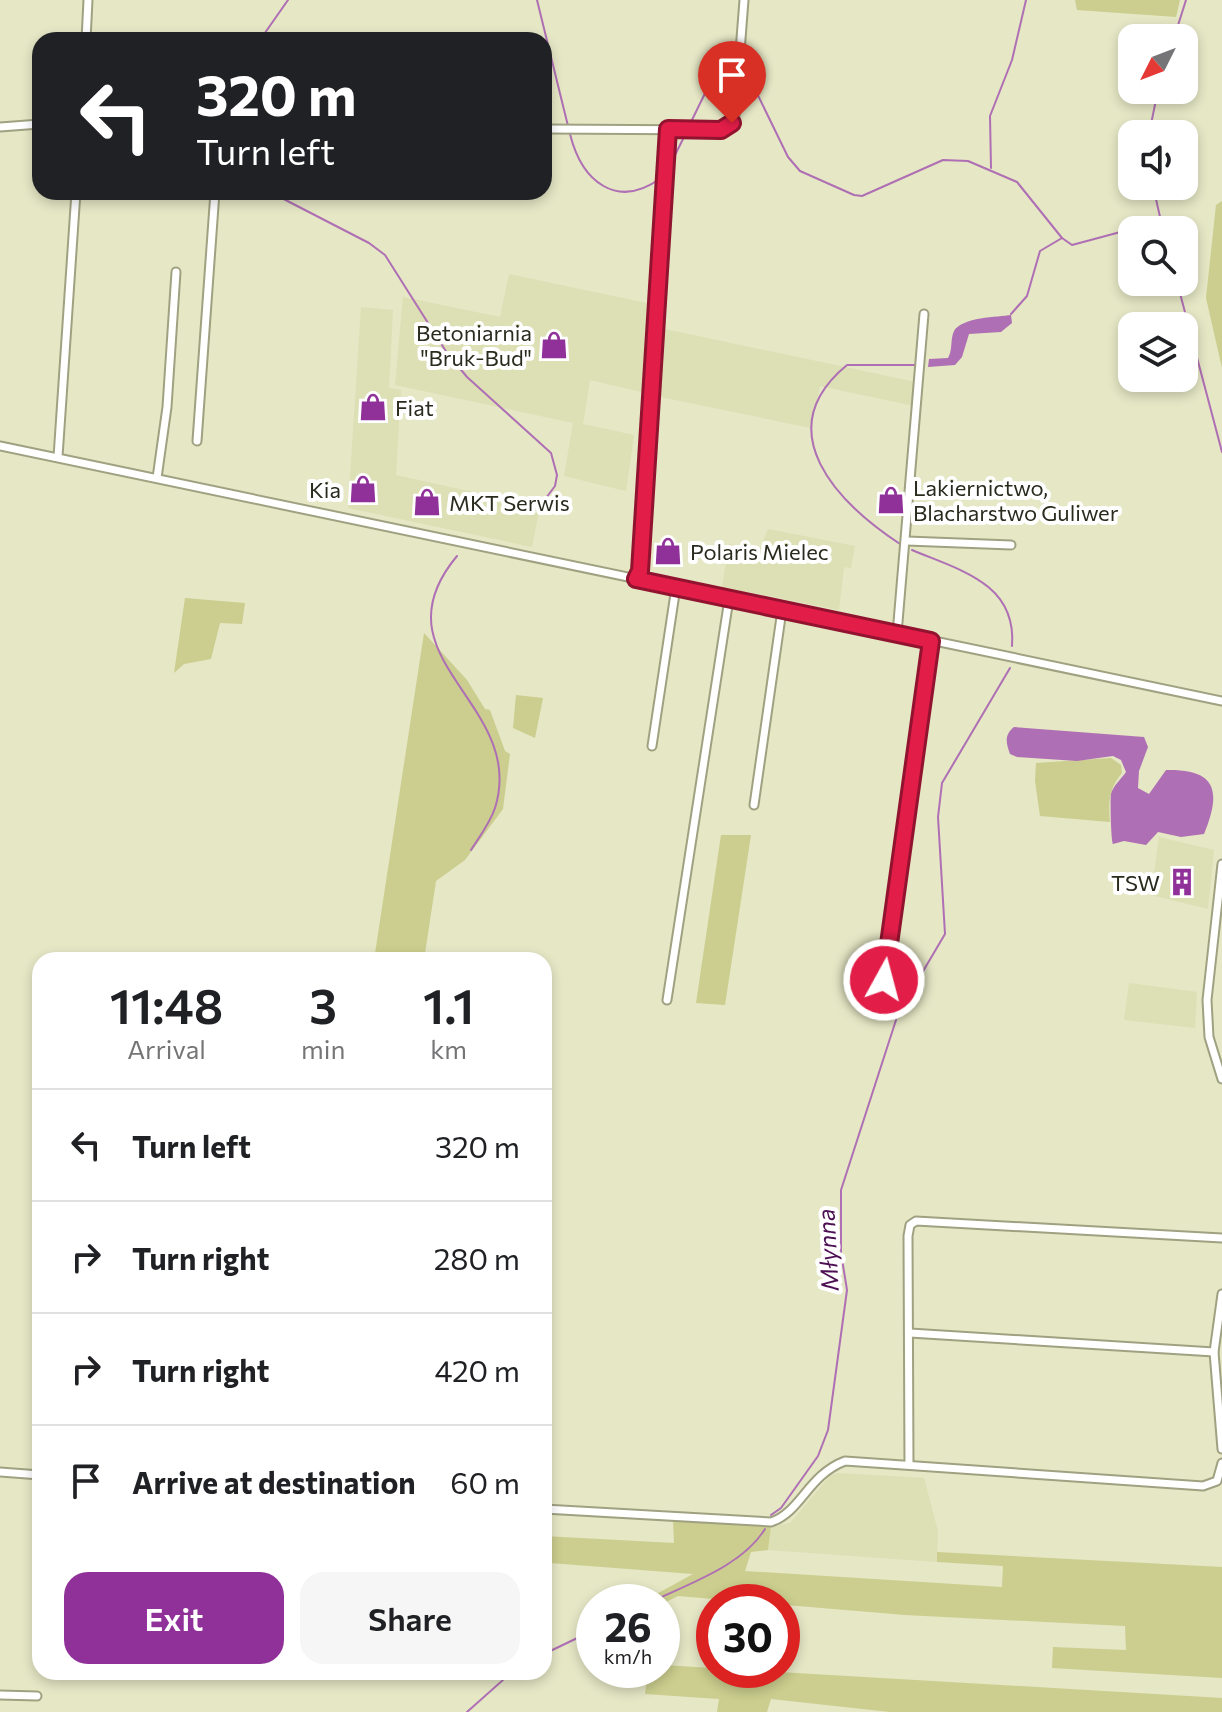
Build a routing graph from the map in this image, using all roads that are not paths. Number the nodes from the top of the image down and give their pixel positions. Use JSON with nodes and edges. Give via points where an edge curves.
{"nodes":[{"id":1,"x":88,"y":0,"type":"edge"},
{"id":2,"x":744,"y":0,"type":"edge"},
{"id":3,"x":86,"y":32,"type":"edge"},
{"id":4,"x":32,"y":125,"type":"edge"},
{"id":5,"x":0,"y":127,"type":"edge"},
{"id":6,"x":552,"y":129,"type":"edge"},
{"id":7,"x":668,"y":129,"type":"junction"},
{"id":8,"x":76,"y":200,"type":"edge"},
{"id":9,"x":214,"y":200,"type":"edge"},
{"id":10,"x":176,"y":272,"type":"dead end"},
{"id":11,"x":924,"y":314,"type":"dead end"},
{"id":12,"x":197,"y":441,"type":"dead end"},
{"id":13,"x":0,"y":446,"type":"edge"},
{"id":14,"x":58,"y":457,"type":"junction"},
{"id":15,"x":157,"y":478,"type":"junction"},
{"id":16,"x":907,"y":541,"type":"junction"},
{"id":17,"x":1011,"y":545,"type":"dead end"},
{"id":18,"x":636,"y":579,"type":"junction"},
{"id":19,"x":676,"y":587,"type":"junction"},
{"id":20,"x":729,"y":599,"type":"junction"},
{"id":21,"x":782,"y":610,"type":"junction"},
{"id":22,"x":897,"y":634,"type":"junction"},
{"id":23,"x":931,"y":641,"type":"junction"},
{"id":24,"x":1222,"y":701,"type":"edge"},
{"id":25,"x":652,"y":746,"type":"dead end"},
{"id":26,"x":754,"y":805,"type":"dead end"},
{"id":27,"x":1222,"y":864,"type":"edge"},
{"id":28,"x":884,"y":980,"type":"dead end"},
{"id":29,"x":667,"y":1000,"type":"dead end"},
{"id":30,"x":1222,"y":1079,"type":"edge"},
{"id":31,"x":1222,"y":1238,"type":"edge"},
{"id":32,"x":1222,"y":1294,"type":"edge"},
{"id":33,"x":910,"y":1333,"type":"junction"},
{"id":34,"x":1214,"y":1352,"type":"junction"},
{"id":35,"x":1222,"y":1449,"type":"edge"},
{"id":36,"x":1222,"y":1463,"type":"edge"},
{"id":37,"x":909,"y":1465,"type":"junction"},
{"id":38,"x":0,"y":1472,"type":"edge"},
{"id":39,"x":32,"y":1474,"type":"edge"},
{"id":40,"x":552,"y":1509,"type":"edge"},
{"id":41,"x":0,"y":1695,"type":"edge"},
{"id":42,"x":37,"y":1696,"type":"dead end"}],
"edges":[{"from":1,"to":3,"type":"street"},
{"from":2,"to":7,"type":"street","via":[[732,123],[721,130]]},
{"from":4,"to":5,"type":"street"},
{"from":6,"to":7,"type":"street"},
{"from":7,"to":18,"type":"street"},
{"from":8,"to":14,"type":"street"},
{"from":9,"to":12,"type":"street"},
{"from":10,"to":15,"type":"street"},
{"from":11,"to":16,"type":"street"},
{"from":13,"to":14,"type":"street"},
{"from":14,"to":15,"type":"street"},
{"from":15,"to":18,"type":"street"},
{"from":16,"to":17,"type":"street"},
{"from":16,"to":22,"type":"street"},
{"from":18,"to":19,"type":"street"},
{"from":19,"to":20,"type":"street"},
{"from":19,"to":25,"type":"street"},
{"from":20,"to":21,"type":"street"},
{"from":20,"to":29,"type":"street"},
{"from":21,"to":22,"type":"street"},
{"from":21,"to":26,"type":"street"},
{"from":22,"to":23,"type":"street"},
{"from":23,"to":24,"type":"street"},
{"from":23,"to":28,"type":"street"},
{"from":27,"to":30,"type":"street","via":[[1207,1000],[1209,1037]]},
{"from":31,"to":33,"type":"street","via":[[916,1221],[908,1236]]},
{"from":32,"to":34,"type":"street"},
{"from":33,"to":34,"type":"street"},
{"from":33,"to":37,"type":"street"},
{"from":34,"to":35,"type":"street"},
{"from":36,"to":37,"type":"street","via":[[1217,1481],[1203,1486]]},
{"from":37,"to":40,"type":"street","via":[[845,1461],[830,1467],[790,1511],[771,1522]]},
{"from":38,"to":39,"type":"street"},
{"from":41,"to":42,"type":"street"}]}
